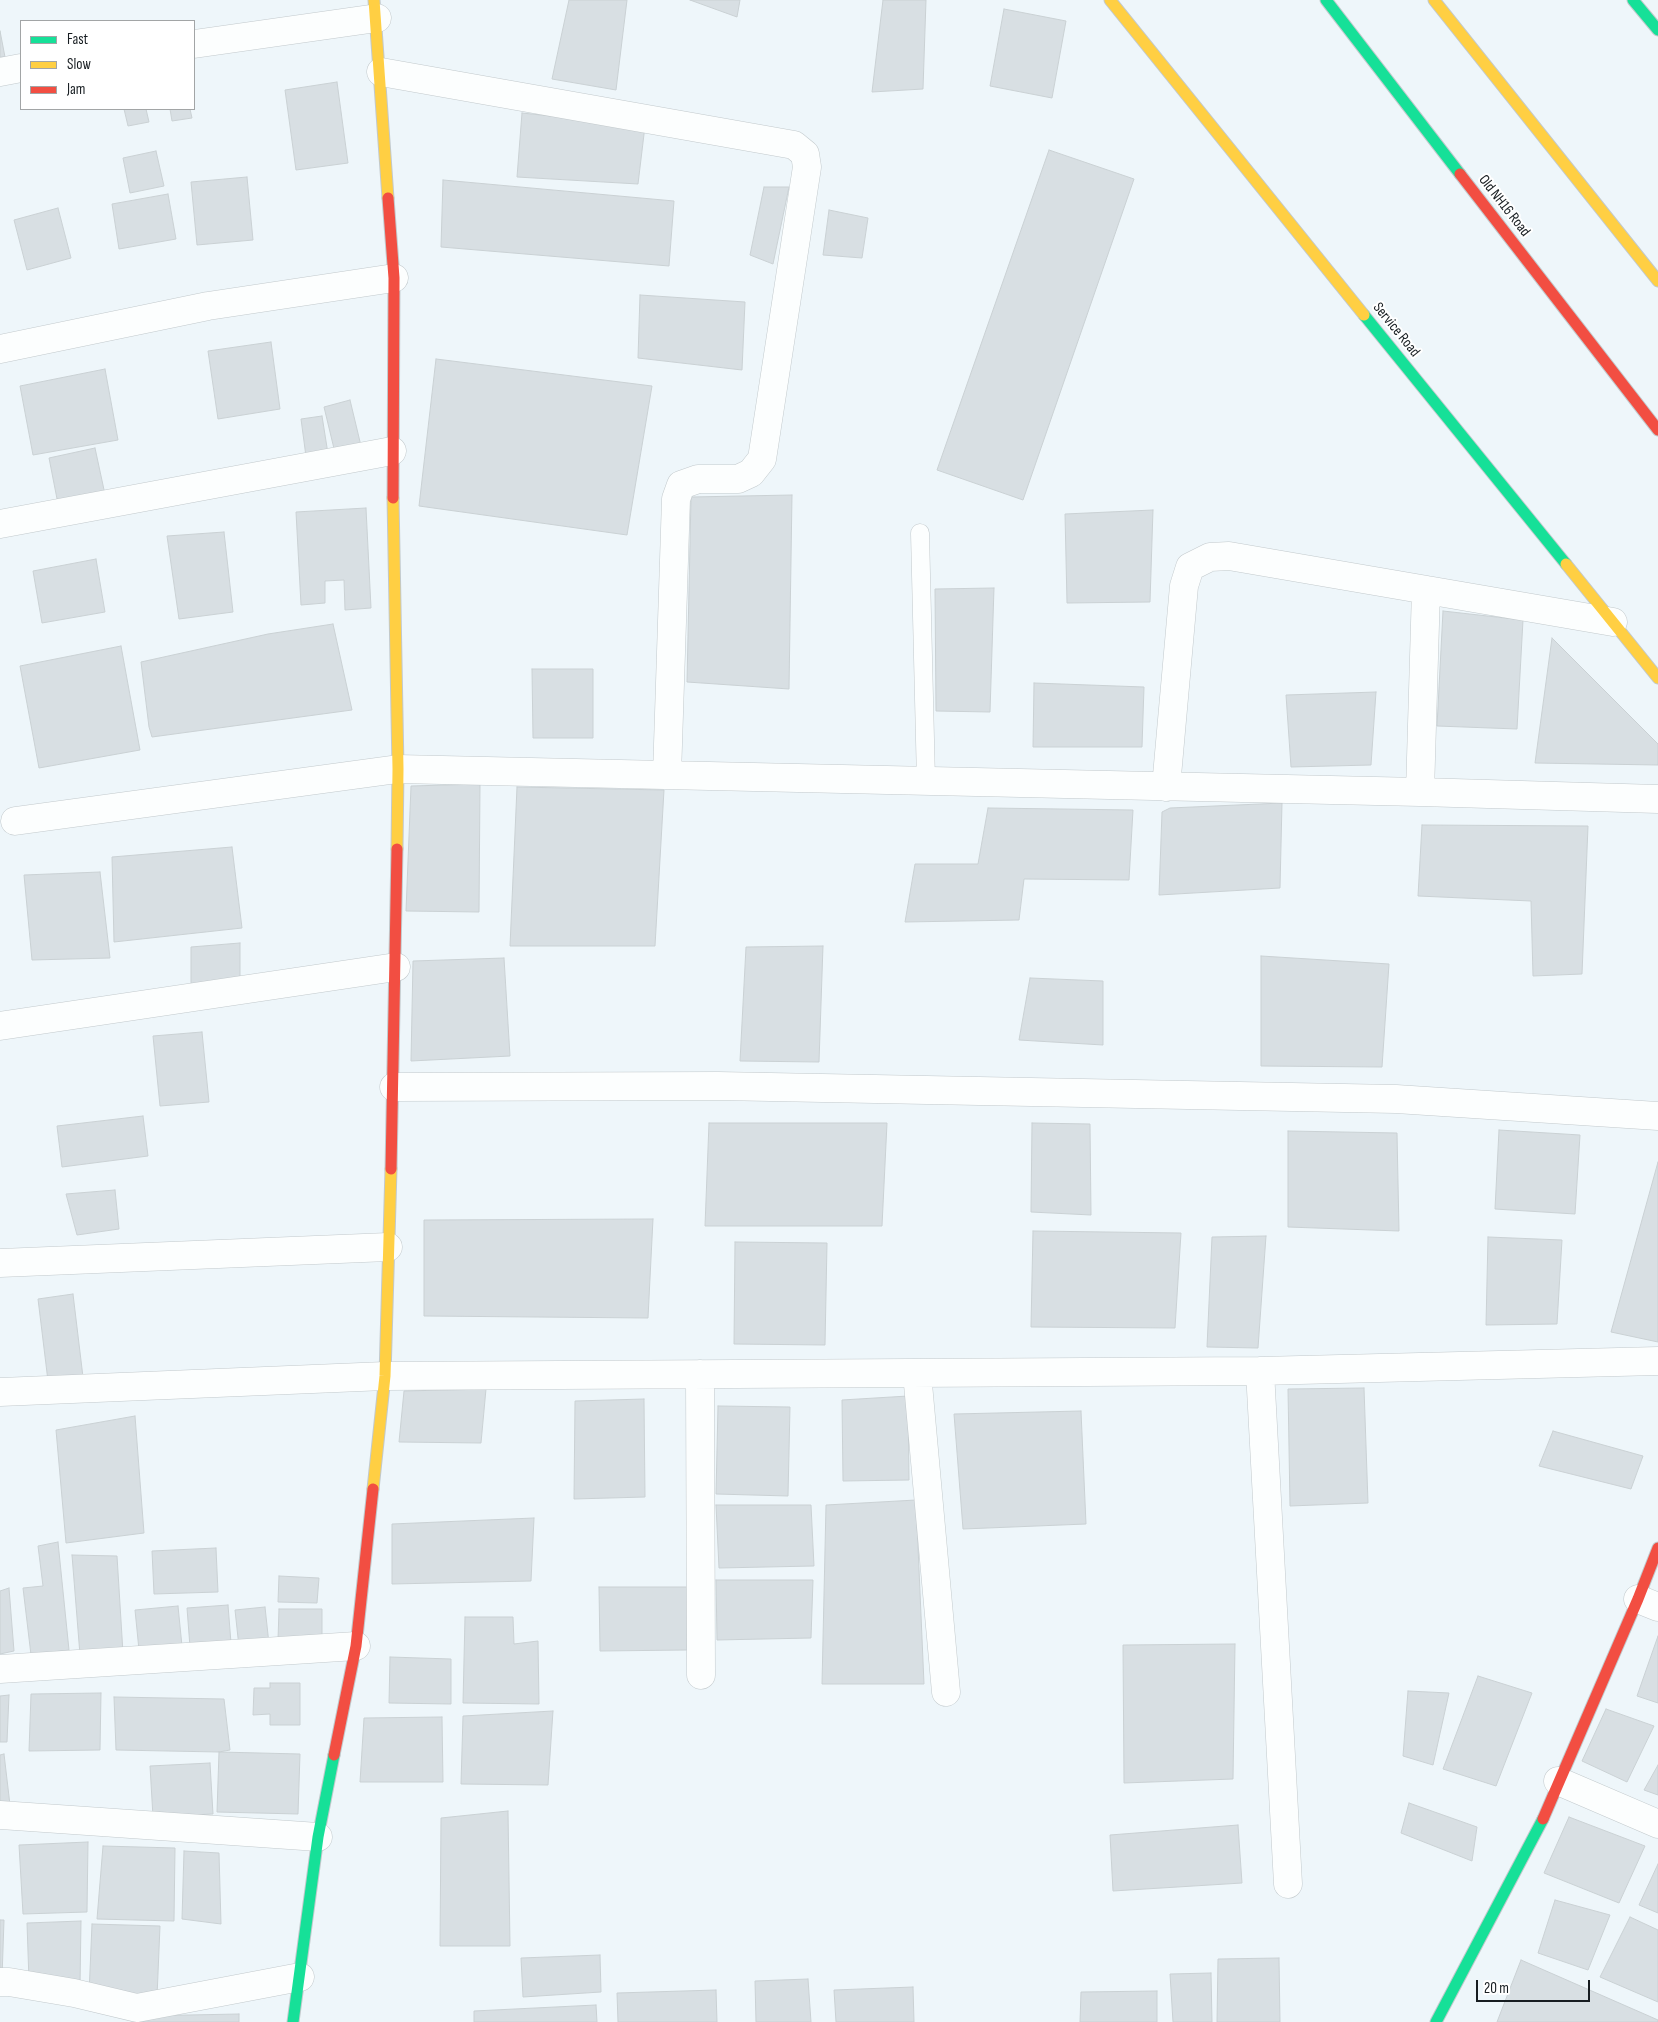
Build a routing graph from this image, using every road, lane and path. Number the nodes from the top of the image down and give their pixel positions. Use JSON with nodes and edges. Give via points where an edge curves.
{"nodes":[{"id":1,"x":1110,"y":0,"type":"edge"},
{"id":2,"x":1326,"y":0,"type":"edge"},
{"id":3,"x":1434,"y":0,"type":"edge"},
{"id":4,"x":1633,"y":0,"type":"edge"},
{"id":5,"x":376,"y":9,"type":"edge"},
{"id":6,"x":1658,"y":30,"type":"edge"},
{"id":7,"x":195,"y":44,"type":"edge"},
{"id":8,"x":20,"y":68,"type":"edge"},
{"id":9,"x":0,"y":72,"type":"edge"},
{"id":10,"x":381,"y":72,"type":"junction"},
{"id":11,"x":394,"y":278,"type":"junction"},
{"id":12,"x":1658,"y":281,"type":"edge"},
{"id":13,"x":0,"y":349,"type":"edge"},
{"id":14,"x":1658,"y":430,"type":"edge"},
{"id":15,"x":392,"y":451,"type":"junction"},
{"id":16,"x":0,"y":524,"type":"edge"},
{"id":17,"x":920,"y":533,"type":"dead end"},
{"id":18,"x":1426,"y":590,"type":"junction"},
{"id":19,"x":1613,"y":622,"type":"junction"},
{"id":20,"x":1658,"y":678,"type":"edge"},
{"id":21,"x":398,"y":769,"type":"junction"},
{"id":22,"x":667,"y":775,"type":"junction"},
{"id":23,"x":926,"y":781,"type":"junction"},
{"id":24,"x":1166,"y":787,"type":"junction"},
{"id":25,"x":1420,"y":792,"type":"junction"},
{"id":26,"x":1658,"y":799,"type":"edge"},
{"id":27,"x":15,"y":821,"type":"dead end"},
{"id":28,"x":396,"y":967,"type":"junction"},
{"id":29,"x":0,"y":1026,"type":"edge"},
{"id":30,"x":394,"y":1087,"type":"junction"},
{"id":31,"x":1658,"y":1116,"type":"edge"},
{"id":32,"x":388,"y":1246,"type":"junction"},
{"id":33,"x":0,"y":1263,"type":"edge"},
{"id":34,"x":1658,"y":1361,"type":"edge"},
{"id":35,"x":1260,"y":1371,"type":"junction"},
{"id":36,"x":917,"y":1373,"type":"junction"},
{"id":37,"x":700,"y":1374,"type":"junction"},
{"id":38,"x":385,"y":1376,"type":"junction"},
{"id":39,"x":0,"y":1392,"type":"edge"},
{"id":40,"x":1658,"y":1548,"type":"edge"},
{"id":41,"x":1648,"y":1603,"type":"edge"},
{"id":42,"x":356,"y":1646,"type":"junction"},
{"id":43,"x":0,"y":1669,"type":"edge"},
{"id":44,"x":701,"y":1675,"type":"dead end"},
{"id":45,"x":946,"y":1692,"type":"dead end"},
{"id":46,"x":1558,"y":1781,"type":"junction"},
{"id":47,"x":0,"y":1815,"type":"edge"},
{"id":48,"x":1658,"y":1824,"type":"edge"},
{"id":49,"x":318,"y":1837,"type":"junction"},
{"id":50,"x":1288,"y":1884,"type":"dead end"},
{"id":51,"x":300,"y":1977,"type":"junction"},
{"id":52,"x":0,"y":1982,"type":"edge"},
{"id":53,"x":293,"y":2022,"type":"edge"},
{"id":54,"x":1436,"y":2022,"type":"edge"}],
"edges":[{"from":1,"to":19,"type":"street","name":"Service Road"},
{"from":2,"to":14,"type":"street","name":"Old NH16 Road"},
{"from":3,"to":12,"type":"street"},
{"from":4,"to":6,"type":"street"},
{"from":5,"to":7,"type":"street"},
{"from":5,"to":10,"type":"street"},
{"from":8,"to":9,"type":"street"},
{"from":10,"to":11,"type":"street"},
{"from":10,"to":22,"type":"street","via":[[794,145],[805,154],[807,167],[762,459],[751,474],[738,479],[698,479],[681,485],[676,499]]},
{"from":11,"to":13,"type":"street","via":[[208,306]]},
{"from":11,"to":15,"type":"street"},
{"from":15,"to":16,"type":"street"},
{"from":15,"to":21,"type":"street"},
{"from":17,"to":23,"type":"lane"},
{"from":18,"to":19,"type":"street"},
{"from":18,"to":24,"type":"street","via":[[1229,556],[1210,557],[1190,567],[1184,586]]},
{"from":18,"to":25,"type":"street"},
{"from":19,"to":20,"type":"street","name":"Service Road"},
{"from":21,"to":22,"type":"street"},
{"from":21,"to":27,"type":"street"},
{"from":21,"to":28,"type":"street"},
{"from":22,"to":23,"type":"street"},
{"from":23,"to":24,"type":"street"},
{"from":24,"to":25,"type":"street"},
{"from":25,"to":26,"type":"street"},
{"from":28,"to":29,"type":"street"},
{"from":28,"to":30,"type":"street"},
{"from":30,"to":31,"type":"street","via":[[718,1086],[1386,1099]]},
{"from":30,"to":32,"type":"street"},
{"from":32,"to":33,"type":"street"},
{"from":32,"to":38,"type":"street"},
{"from":34,"to":35,"type":"street"},
{"from":35,"to":36,"type":"street"},
{"from":35,"to":50,"type":"street"},
{"from":36,"to":37,"type":"street"},
{"from":36,"to":45,"type":"street"},
{"from":37,"to":38,"type":"street"},
{"from":37,"to":44,"type":"street"},
{"from":38,"to":39,"type":"street"},
{"from":38,"to":42,"type":"street"},
{"from":40,"to":41,"type":"street"},
{"from":41,"to":46,"type":"street"},
{"from":42,"to":43,"type":"street"},
{"from":42,"to":49,"type":"street"},
{"from":46,"to":48,"type":"street"},
{"from":46,"to":54,"type":"street","via":[[1540,1827]]},
{"from":47,"to":49,"type":"street"},
{"from":49,"to":51,"type":"street"},
{"from":51,"to":52,"type":"street","via":[[137,2008],[74,1993]]},
{"from":51,"to":53,"type":"street"}]}
